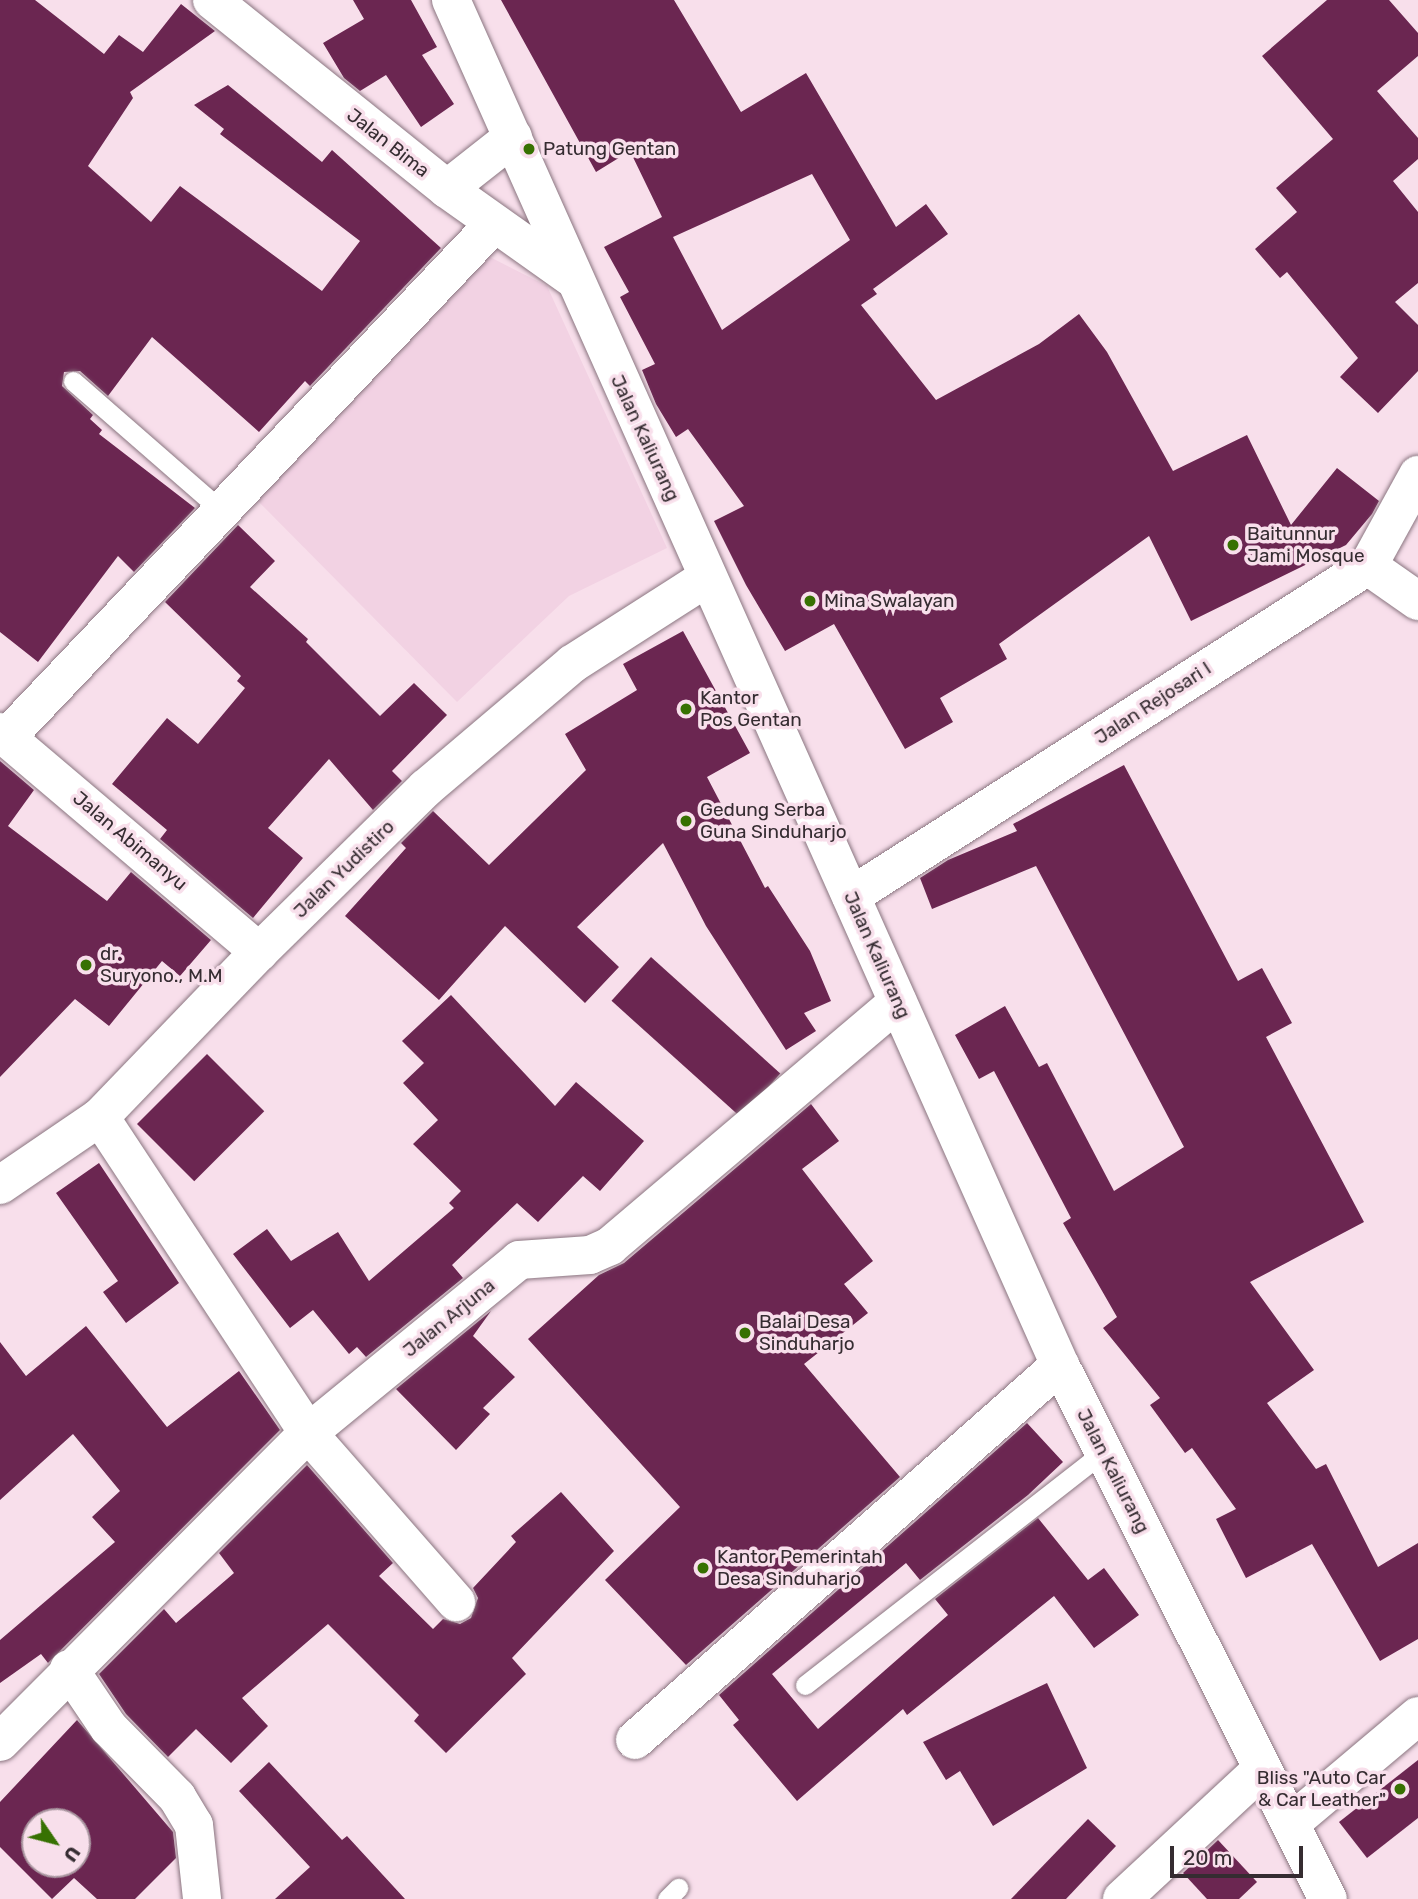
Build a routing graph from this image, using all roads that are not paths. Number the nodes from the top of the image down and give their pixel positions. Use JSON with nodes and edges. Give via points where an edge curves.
{"nodes":[{"id":1,"x":212,"y":0,"type":"edge"},
{"id":2,"x":450,"y":0,"type":"edge"},
{"id":3,"x":513,"y":137,"type":"junction"},
{"id":4,"x":447,"y":189,"type":"junction"},
{"id":5,"x":494,"y":224,"type":"junction"},
{"id":6,"x":571,"y":277,"type":"junction"},
{"id":7,"x":73,"y":381,"type":"dead end"},
{"id":8,"x":1418,"y":475,"type":"edge"},
{"id":9,"x":222,"y":511,"type":"junction"},
{"id":10,"x":1368,"y":566,"type":"junction"},
{"id":11,"x":708,"y":577,"type":"junction"},
{"id":12,"x":1418,"y":601,"type":"edge"},
{"id":13,"x":3,"y":735,"type":"edge"},
{"id":14,"x":851,"y":896,"type":"junction"},
{"id":15,"x":259,"y":952,"type":"junction"},
{"id":16,"x":898,"y":1002,"type":"junction"},
{"id":17,"x":100,"y":1118,"type":"junction"},
{"id":18,"x":0,"y":1185,"type":"edge"},
{"id":19,"x":1060,"y":1364,"type":"junction"},
{"id":20,"x":308,"y":1433,"type":"junction"},
{"id":21,"x":1104,"y":1451,"type":"junction"},
{"id":22,"x":456,"y":1602,"type":"dead end"},
{"id":23,"x":69,"y":1669,"type":"junction"},
{"id":24,"x":805,"y":1685,"type":"dead end"},
{"id":25,"x":1418,"y":1716,"type":"edge"},
{"id":26,"x":635,"y":1740,"type":"dead end"},
{"id":27,"x":0,"y":1742,"type":"edge"},
{"id":28,"x":1262,"y":1769,"type":"junction"},
{"id":29,"x":1291,"y":1823,"type":"junction"},
{"id":30,"x":202,"y":1899,"type":"edge"},
{"id":31,"x":1122,"y":1899,"type":"edge"},
{"id":32,"x":1328,"y":1899,"type":"edge"}],
"edges":[{"from":1,"to":4,"type":"street","name":"Jalan Bima"},
{"from":2,"to":3,"type":"street","name":"Jalan Kaliurang"},
{"from":3,"to":4,"type":"street"},
{"from":3,"to":6,"type":"street","name":"Jalan Kaliurang"},
{"from":4,"to":5,"type":"street","name":"Jalan Bima"},
{"from":5,"to":6,"type":"street","name":"Jalan Bima"},
{"from":5,"to":9,"type":"street"},
{"from":6,"to":11,"type":"street","name":"Jalan Kaliurang"},
{"from":7,"to":9,"type":"lane"},
{"from":8,"to":10,"type":"street","name":"Jalan Rejosari I"},
{"from":9,"to":13,"type":"street"},
{"from":10,"to":12,"type":"street"},
{"from":10,"to":14,"type":"street","name":"Jalan Rejosari I"},
{"from":11,"to":14,"type":"street","name":"Jalan Kaliurang"},
{"from":11,"to":15,"type":"street","name":"Jalan Yudistiro","via":[[572,664],[426,788]]},
{"from":13,"to":15,"type":"street","name":"Jalan Abimanyu"},
{"from":14,"to":16,"type":"street","name":"Jalan Kaliurang"},
{"from":15,"to":17,"type":"street","name":"Jalan Yudistiro"},
{"from":16,"to":19,"type":"street","name":"Jalan Kaliurang"},
{"from":16,"to":20,"type":"street","name":"Jalan Arjuna","via":[[610,1246],[590,1255],[519,1260]]},
{"from":17,"to":18,"type":"street","name":"Jalan Yudistiro"},
{"from":17,"to":20,"type":"street"},
{"from":19,"to":21,"type":"street","name":"Jalan Kaliurang"},
{"from":19,"to":26,"type":"street"},
{"from":20,"to":22,"type":"street"},
{"from":20,"to":23,"type":"street","name":"Jalan Arjuna"},
{"from":21,"to":24,"type":"lane"},
{"from":21,"to":28,"type":"street","name":"Jalan Kaliurang"},
{"from":23,"to":27,"type":"street","name":"Jalan Arjuna"},
{"from":23,"to":30,"type":"street","via":[[109,1728],[177,1797],[194,1825]]},
{"from":25,"to":29,"type":"street"},
{"from":28,"to":29,"type":"street","name":"Jalan Kaliurang"},
{"from":28,"to":31,"type":"street"},
{"from":29,"to":32,"type":"street","name":"Jalan Kaliurang"}]}
